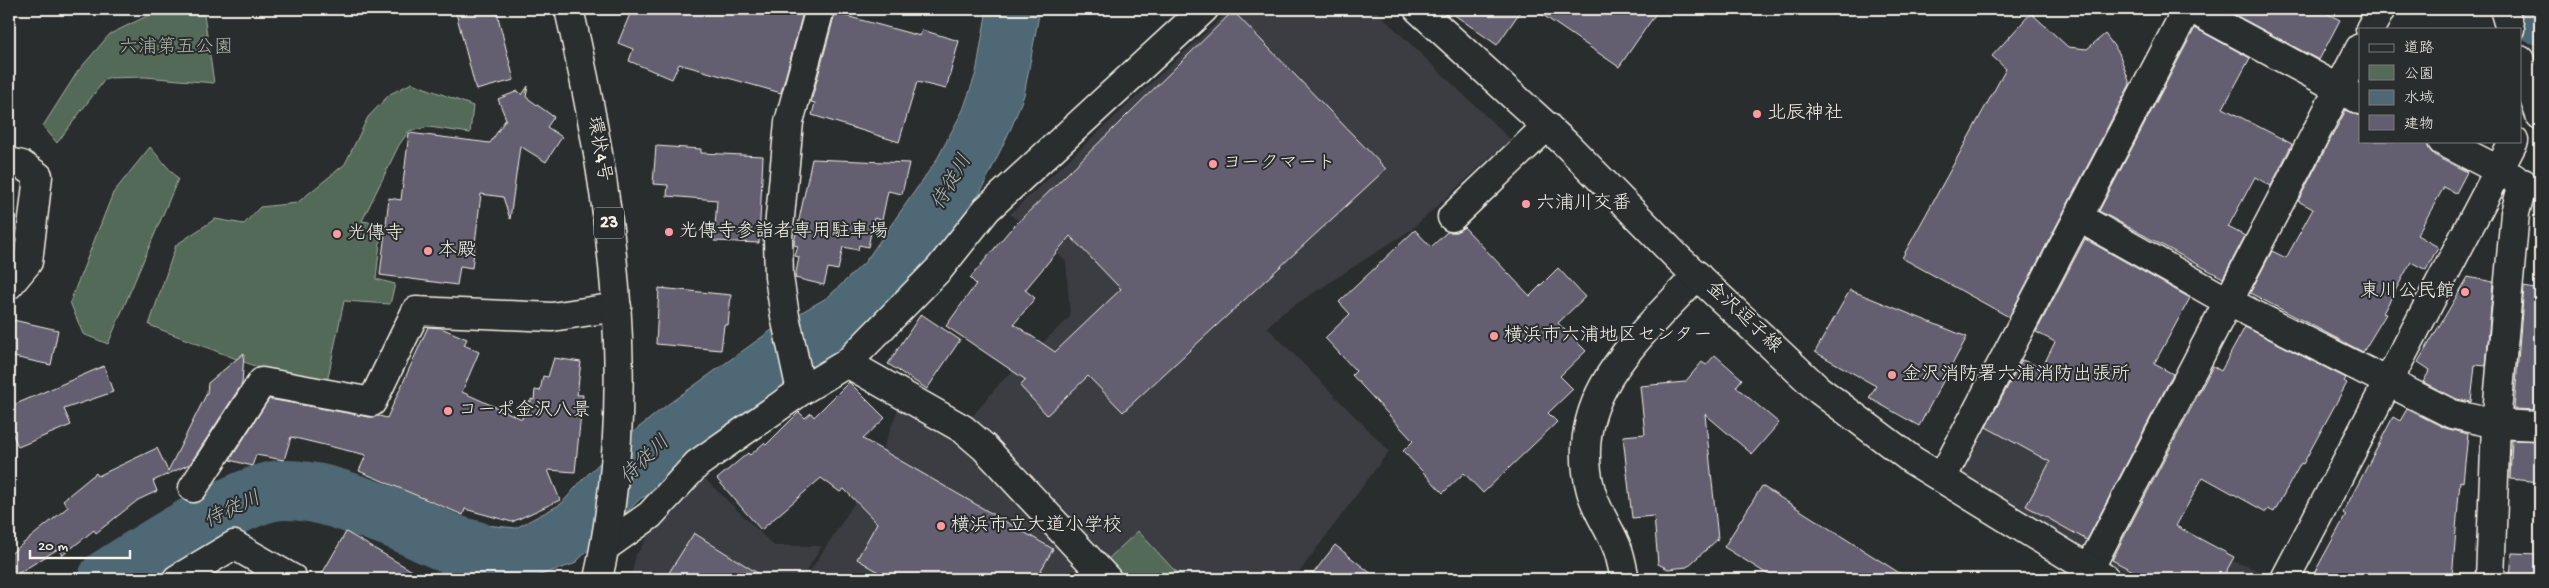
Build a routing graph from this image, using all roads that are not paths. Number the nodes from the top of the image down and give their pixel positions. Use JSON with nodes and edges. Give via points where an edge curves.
{"nodes":[{"id":1,"x":569,"y":9,"type":"edge"},
{"id":2,"x":820,"y":9,"type":"edge"},
{"id":3,"x":1204,"y":9,"type":"edge"},
{"id":4,"x":1418,"y":9,"type":"edge"},
{"id":5,"x":2187,"y":9,"type":"edge"},
{"id":6,"x":2192,"y":9,"type":"edge"},
{"id":7,"x":2381,"y":9,"type":"edge"},
{"id":8,"x":2504,"y":9,"type":"edge"},
{"id":9,"x":2371,"y":28,"type":"edge"},
{"id":10,"x":2510,"y":28,"type":"edge"},
{"id":11,"x":2359,"y":53,"type":"edge"},
{"id":12,"x":2522,"y":66,"type":"edge"},
{"id":13,"x":2350,"y":94,"type":"edge"},
{"id":14,"x":2537,"y":109,"type":"edge"},
{"id":15,"x":1547,"y":126,"type":"junction"},
{"id":16,"x":2522,"y":127,"type":"edge"},
{"id":17,"x":2444,"y":142,"type":"edge"},
{"id":18,"x":2513,"y":142,"type":"edge"},
{"id":19,"x":9,"y":162,"type":"edge"},
{"id":20,"x":2499,"y":170,"type":"junction"},
{"id":21,"x":2532,"y":183,"type":"edge"},
{"id":22,"x":1452,"y":217,"type":"dead end"},
{"id":23,"x":2078,"y":218,"type":"junction"},
{"id":24,"x":1697,"y":275,"type":"junction"},
{"id":25,"x":9,"y":286,"type":"edge"},
{"id":26,"x":2229,"y":302,"type":"junction"},
{"id":27,"x":617,"y":308,"type":"junction"},
{"id":28,"x":847,"y":363,"type":"junction"},
{"id":29,"x":2388,"y":383,"type":"junction"},
{"id":30,"x":800,"y":387,"type":"junction"},
{"id":31,"x":2496,"y":424,"type":"junction"},
{"id":32,"x":2540,"y":426,"type":"edge"},
{"id":33,"x":1942,"y":478,"type":"junction"},
{"id":34,"x":193,"y":488,"type":"dead end"},
{"id":35,"x":605,"y":544,"type":"junction"},
{"id":36,"x":257,"y":570,"type":"edge"},
{"id":37,"x":2093,"y":576,"type":"edge"},
{"id":38,"x":177,"y":579,"type":"edge"},
{"id":39,"x":294,"y":579,"type":"edge"},
{"id":40,"x":598,"y":579,"type":"edge"},
{"id":41,"x":1107,"y":579,"type":"edge"},
{"id":42,"x":1626,"y":579,"type":"edge"},
{"id":43,"x":2285,"y":579,"type":"edge"},
{"id":44,"x":2490,"y":579,"type":"edge"}],
"edges":[{"from":1,"to":27,"type":"street","name":"環状4号","number":"23","via":[[603,176]]},
{"from":2,"to":30,"type":"street","via":[[789,122],[778,238],[784,316]]},
{"from":3,"to":28,"type":"street","via":[[987,209],[940,268]]},
{"from":4,"to":15,"type":"street","name":"金沢逗子線"},
{"from":5,"to":23,"type":"street"},
{"from":6,"to":13,"type":"street"},
{"from":7,"to":9,"type":"street"},
{"from":8,"to":10,"type":"street"},
{"from":11,"to":13,"type":"street"},
{"from":12,"to":14,"type":"street"},
{"from":13,"to":26,"type":"street"},
{"from":14,"to":16,"type":"street"},
{"from":15,"to":22,"type":"street"},
{"from":15,"to":24,"type":"street","name":"金沢逗子線"},
{"from":17,"to":20,"type":"street"},
{"from":18,"to":20,"type":"street"},
{"from":19,"to":25,"type":"street","via":[[22,165],[38,176],[28,262]]},
{"from":20,"to":21,"type":"street"},
{"from":20,"to":29,"type":"street"},
{"from":21,"to":31,"type":"street","via":[[2515,213]]},
{"from":23,"to":26,"type":"street"},
{"from":23,"to":33,"type":"street"},
{"from":24,"to":33,"type":"street","name":"金沢逗子線","via":[[1819,390]]},
{"from":24,"to":42,"type":"street","via":[[1616,363],[1592,409],[1586,446],[1591,491],[1600,517],[1618,549]]},
{"from":26,"to":29,"type":"street"},
{"from":26,"to":37,"type":"street"},
{"from":27,"to":34,"type":"street","via":[[552,317],[416,311],[372,402],[262,382]]},
{"from":27,"to":35,"type":"street","name":"環状4号","number":"23","via":[[617,441]]},
{"from":28,"to":30,"type":"street"},
{"from":28,"to":41,"type":"street","via":[[963,429],[984,446]]},
{"from":29,"to":31,"type":"street","via":[[2452,414]]},
{"from":29,"to":43,"type":"street"},
{"from":30,"to":35,"type":"street","via":[[697,464],[650,515]]},
{"from":31,"to":32,"type":"street"},
{"from":31,"to":44,"type":"street"},
{"from":33,"to":37,"type":"street","name":"金沢逗子線"},
{"from":35,"to":40,"type":"street","number":"23"},
{"from":36,"to":38,"type":"street","via":[[234,545]]},
{"from":36,"to":39,"type":"street"}]}
